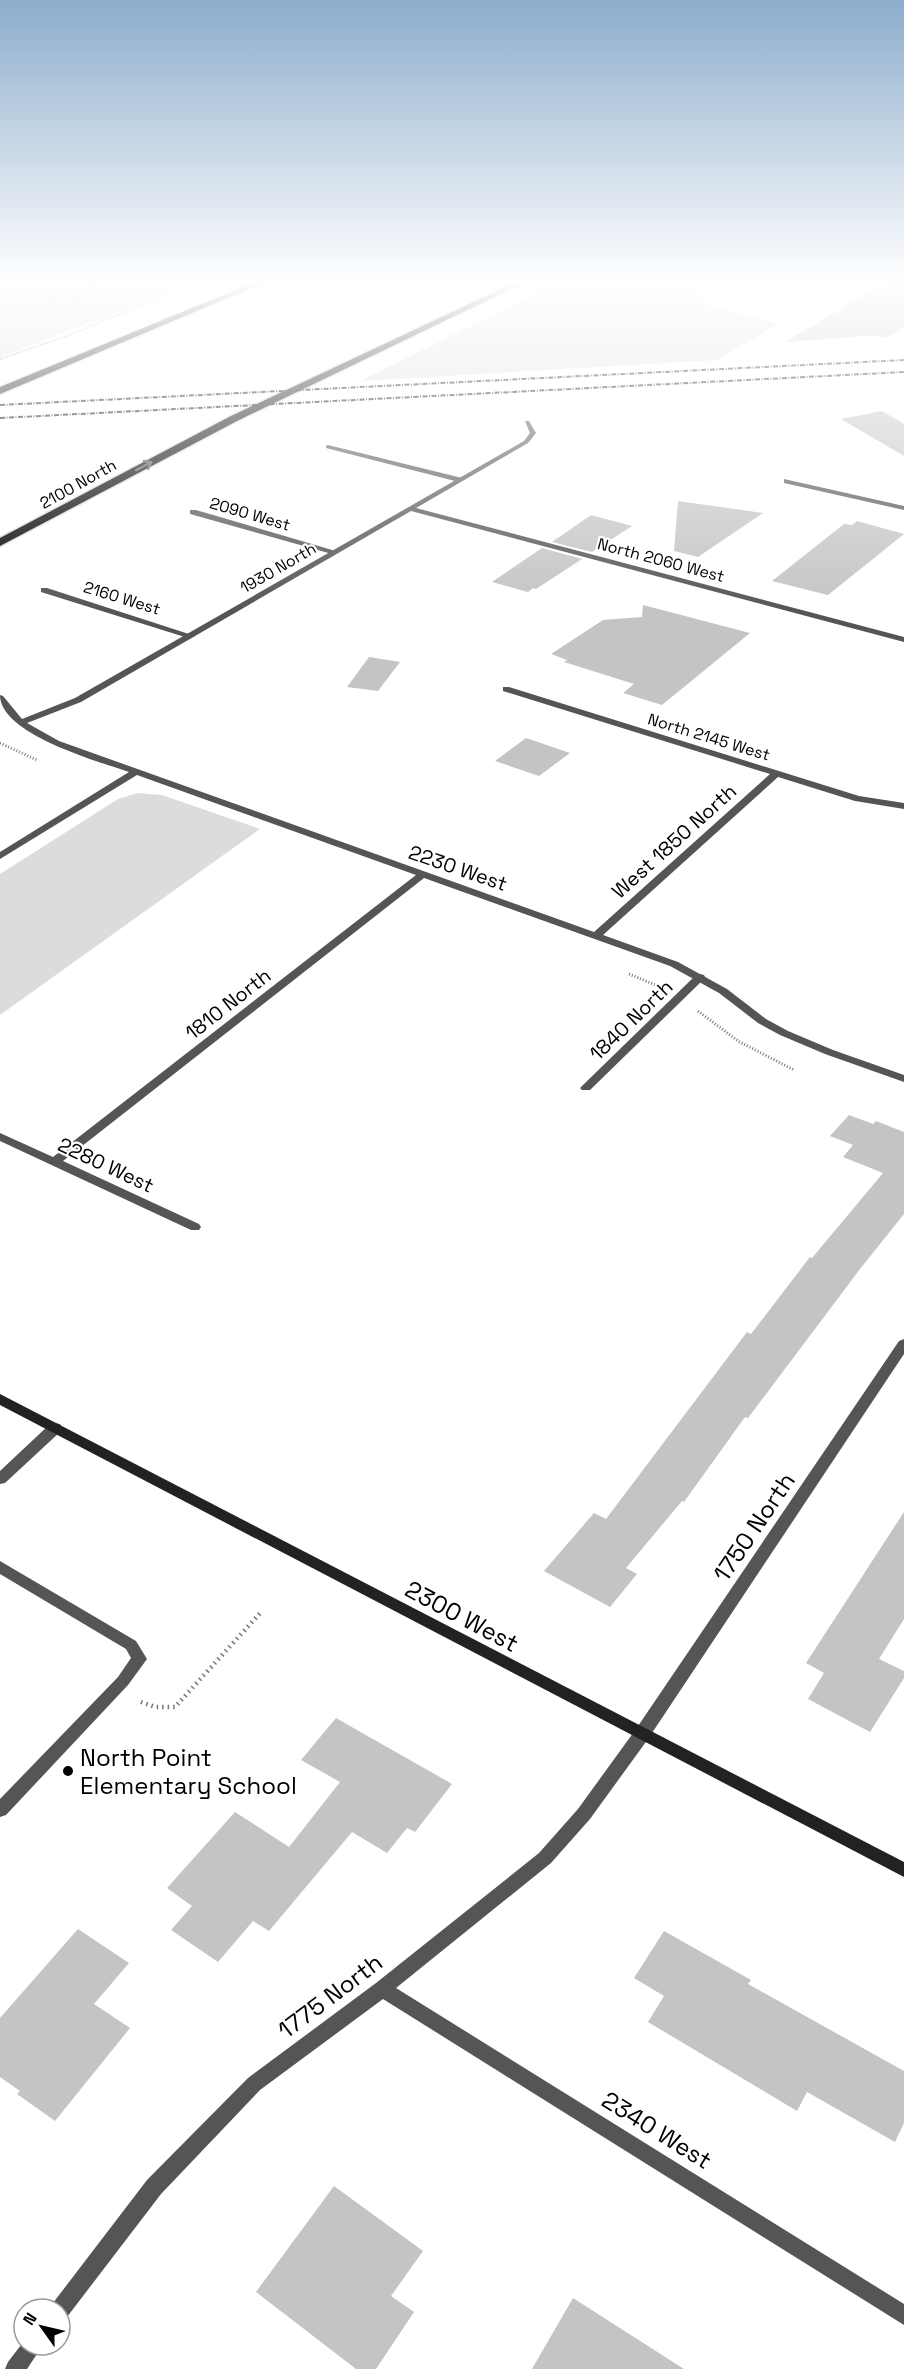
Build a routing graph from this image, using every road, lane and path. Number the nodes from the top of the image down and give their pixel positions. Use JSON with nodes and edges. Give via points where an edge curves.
{"nodes":[{"id":1,"x":293,"y":391,"type":"edge"},
{"id":2,"x":527,"y":422,"type":"dead end"},
{"id":3,"x":327,"y":447,"type":"dead end"},
{"id":4,"x":459,"y":480,"type":"junction"},
{"id":5,"x":787,"y":481,"type":"dead end"},
{"id":6,"x":904,"y":508,"type":"edge"},
{"id":7,"x":410,"y":509,"type":"junction"},
{"id":8,"x":193,"y":512,"type":"dead end"},
{"id":9,"x":0,"y":543,"type":"edge"},
{"id":10,"x":335,"y":552,"type":"junction"},
{"id":11,"x":44,"y":590,"type":"dead end"},
{"id":12,"x":191,"y":636,"type":"junction"},
{"id":13,"x":904,"y":640,"type":"edge"},
{"id":14,"x":506,"y":689,"type":"dead end"},
{"id":15,"x":0,"y":698,"type":"edge"},
{"id":16,"x":20,"y":723,"type":"junction"},
{"id":17,"x":0,"y":742,"type":"edge"},
{"id":18,"x":11,"y":749,"type":"dead end"},
{"id":19,"x":135,"y":772,"type":"junction"},
{"id":20,"x":776,"y":774,"type":"junction"},
{"id":21,"x":904,"y":806,"type":"edge"},
{"id":22,"x":0,"y":856,"type":"edge"},
{"id":23,"x":423,"y":874,"type":"junction"},
{"id":24,"x":597,"y":935,"type":"junction"},
{"id":25,"x":625,"y":972,"type":"dead end"},
{"id":26,"x":700,"y":977,"type":"junction"},
{"id":27,"x":679,"y":998,"type":"junction"},
{"id":28,"x":794,"y":1070,"type":"dead end"},
{"id":29,"x":904,"y":1079,"type":"edge"},
{"id":30,"x":586,"y":1088,"type":"dead end"},
{"id":31,"x":0,"y":1137,"type":"edge"},
{"id":32,"x":54,"y":1162,"type":"junction"},
{"id":33,"x":195,"y":1227,"type":"dead end"},
{"id":34,"x":904,"y":1344,"type":"edge"},
{"id":35,"x":0,"y":1399,"type":"edge"},
{"id":36,"x":55,"y":1428,"type":"junction"},
{"id":37,"x":0,"y":1479,"type":"edge"},
{"id":38,"x":0,"y":1567,"type":"edge"},
{"id":39,"x":262,"y":1611,"type":"dead end"},
{"id":40,"x":141,"y":1702,"type":"dead end"},
{"id":41,"x":642,"y":1734,"type":"junction"},
{"id":42,"x":0,"y":1810,"type":"edge"},
{"id":43,"x":904,"y":1870,"type":"edge"},
{"id":44,"x":382,"y":1989,"type":"junction"},
{"id":45,"x":70,"y":2297,"type":"edge"},
{"id":46,"x":904,"y":2315,"type":"edge"}],
"edges":[{"from":9,"to":1,"type":"highway","name":"2100 North","one_way":true},
{"from":2,"to":4,"type":"street","name":"1930 North","via":[[533,433],[526,442]]},
{"from":3,"to":4,"type":"street"},
{"from":4,"to":7,"type":"street","name":"1930 North"},
{"from":5,"to":6,"type":"street"},
{"from":7,"to":10,"type":"street","name":"1930 North"},
{"from":7,"to":13,"type":"street","name":"North 2060 West"},
{"from":8,"to":10,"type":"street","name":"2090 West"},
{"from":10,"to":12,"type":"street","name":"1930 North"},
{"from":11,"to":12,"type":"street","name":"2160 West"},
{"from":12,"to":16,"type":"street","name":"1930 North","via":[[78,700]]},
{"from":14,"to":20,"type":"street","name":"North 2145 West"},
{"from":15,"to":16,"type":"street","name":"2230 West"},
{"from":16,"to":19,"type":"street","name":"2230 West","via":[[56,743]]},
{"from":17,"to":18,"type":"path"},
{"from":19,"to":22,"type":"street"},
{"from":19,"to":23,"type":"street","name":"2230 West"},
{"from":20,"to":21,"type":"street","name":"North 2145 West","via":[[858,799]]},
{"from":20,"to":24,"type":"street","name":"West 1850 North"},
{"from":23,"to":24,"type":"street","name":"2230 West"},
{"from":23,"to":32,"type":"street","name":"1810 North"},
{"from":24,"to":26,"type":"street","name":"2230 West"},
{"from":25,"to":27,"type":"path"},
{"from":26,"to":27,"type":"street","name":"1840 North"},
{"from":26,"to":29,"type":"street","name":"2230 West","via":[[784,1033]]},
{"from":27,"to":28,"type":"path","via":[[738,1041]]},
{"from":27,"to":30,"type":"street","name":"1840 North"},
{"from":31,"to":32,"type":"street","name":"2280 West"},
{"from":32,"to":33,"type":"street","name":"2280 West"},
{"from":34,"to":41,"type":"street","name":"1750 North"},
{"from":35,"to":36,"type":"main road","name":"2300 West"},
{"from":36,"to":37,"type":"street"},
{"from":36,"to":41,"type":"main road","name":"2300 West"},
{"from":38,"to":42,"type":"street","via":[[131,1645],[139,1659],[123,1681]]},
{"from":39,"to":40,"type":"path","via":[[175,1707]]},
{"from":41,"to":43,"type":"main road","name":"2300 West"},
{"from":41,"to":44,"type":"street","name":"1775 North","via":[[584,1814],[545,1858]]},
{"from":44,"to":45,"type":"street","name":"1775 North","via":[[254,2084],[154,2187]]},
{"from":44,"to":46,"type":"street","name":"2340 West"}]}
